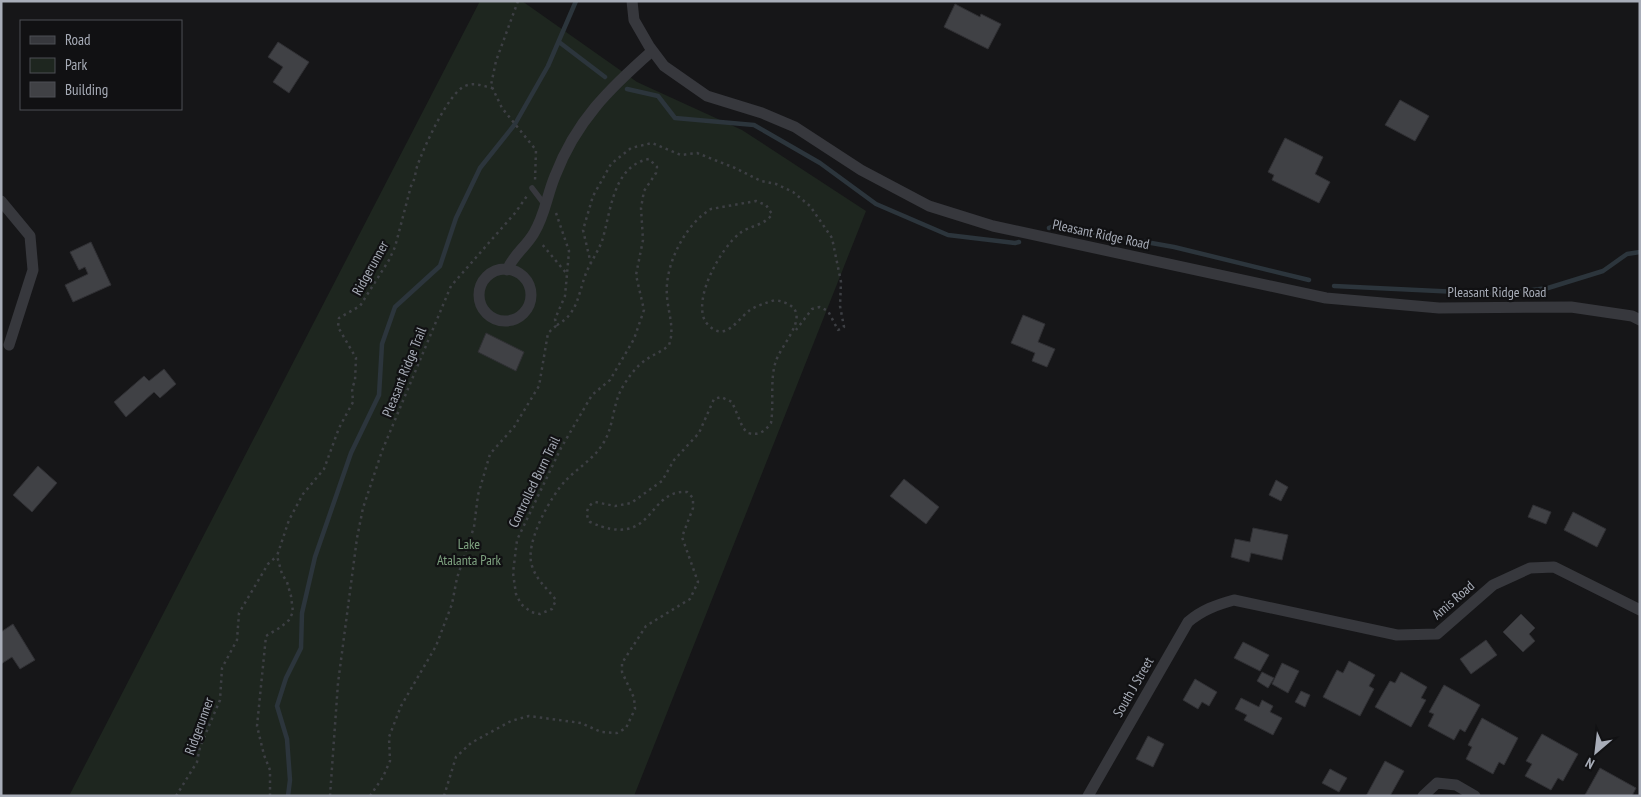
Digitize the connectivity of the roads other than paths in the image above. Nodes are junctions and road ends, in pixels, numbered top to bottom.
1 (632, 1) edge
2 (652, 51) junction
3 (532, 188) road end
4 (1, 201) edge
5 (547, 201) junction
6 (507, 270) junction
7 (1640, 320) edge
8 (9, 345) dead end
9 (1215, 606) joint
10 (1640, 610) edge
11 (1088, 796) edge
12 (1423, 796) edge
13 (1476, 796) edge

1 - 2 street, Pleasant Ridge Road
2 - 5 street
2 - 7 street, Pleasant Ridge Road
3 - 5 lane
4 - 8 street
5 - 6 street
6 - 6 street
9 - 10 street, Amis Road
9 - 11 street, South J Street
12 - 13 street

